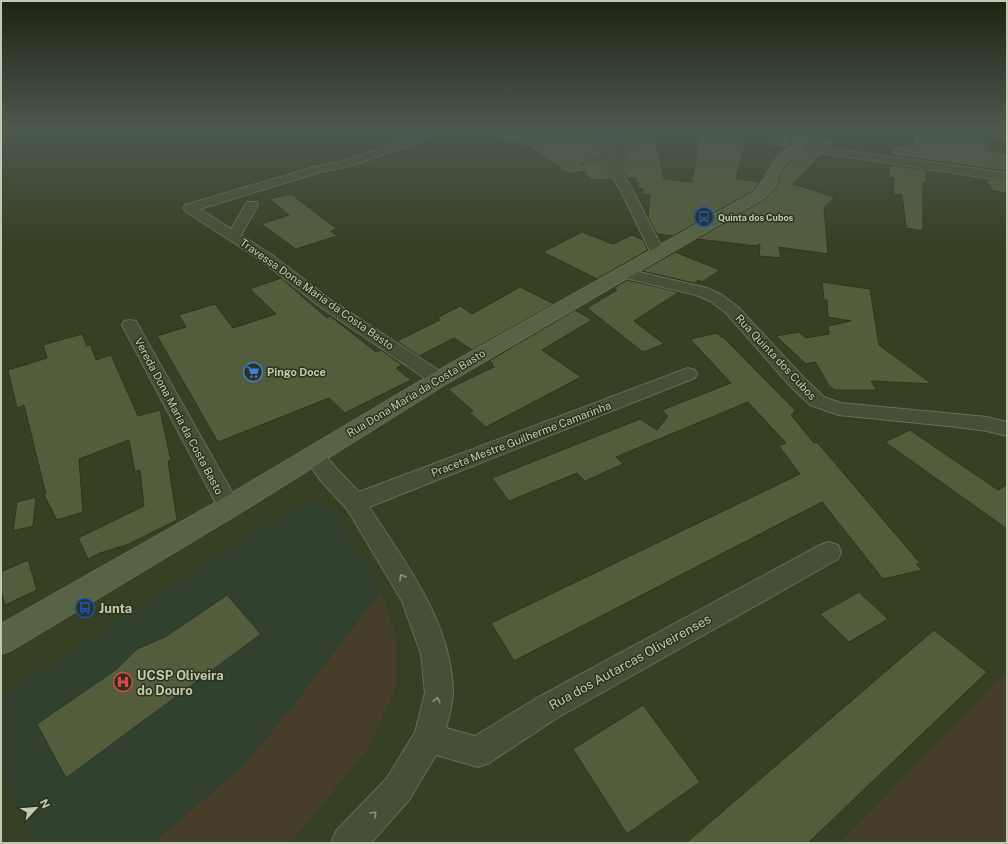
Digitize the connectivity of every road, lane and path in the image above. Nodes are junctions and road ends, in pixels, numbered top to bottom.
1 (333, 166) edge
2 (594, 166) edge
3 (615, 166) edge
4 (778, 166) edge
5 (934, 166) edge
6 (613, 169) junction
7 (1007, 177) edge
8 (252, 205) dead end
9 (234, 236) junction
10 (658, 254) junction
11 (622, 274) junction
12 (130, 325) dead end
13 (688, 374) dead end
14 (439, 379) junction
15 (1007, 429) edge
16 (314, 455) junction
17 (355, 503) junction
18 (229, 507) junction
19 (829, 552) dead end
20 (1, 640) edge
21 (429, 738) junction
22 (348, 843) edge

1 - 9 street, Travessa Dona Maria da Costa Basto
2 - 6 street
3 - 6 street
4 - 10 street, Rua Dona Maria da Costa Basto
5 - 7 street
6 - 10 street
8 - 9 street, Travessa Dona Maria da Costa Basto
9 - 14 street, Travessa Dona Maria da Costa Basto
10 - 11 street, Rua Dona Maria da Costa Basto
11 - 14 street, Rua Dona Maria da Costa Basto
11 - 15 street, Rua Quinta dos Cubos
12 - 18 street, Vereda Dona Maria da Costa Basto
13 - 17 street, Praceta Mestre Guilherme Camarinha
14 - 16 street, Rua Dona Maria da Costa Basto
16 - 17 street
16 - 18 street, Rua Dona Maria da Costa Basto
21 -> 17 street
18 - 20 street, Rua Dona Maria da Costa Basto
19 - 21 street, Rua dos Autarcas Oliveirenses
22 -> 21 street

